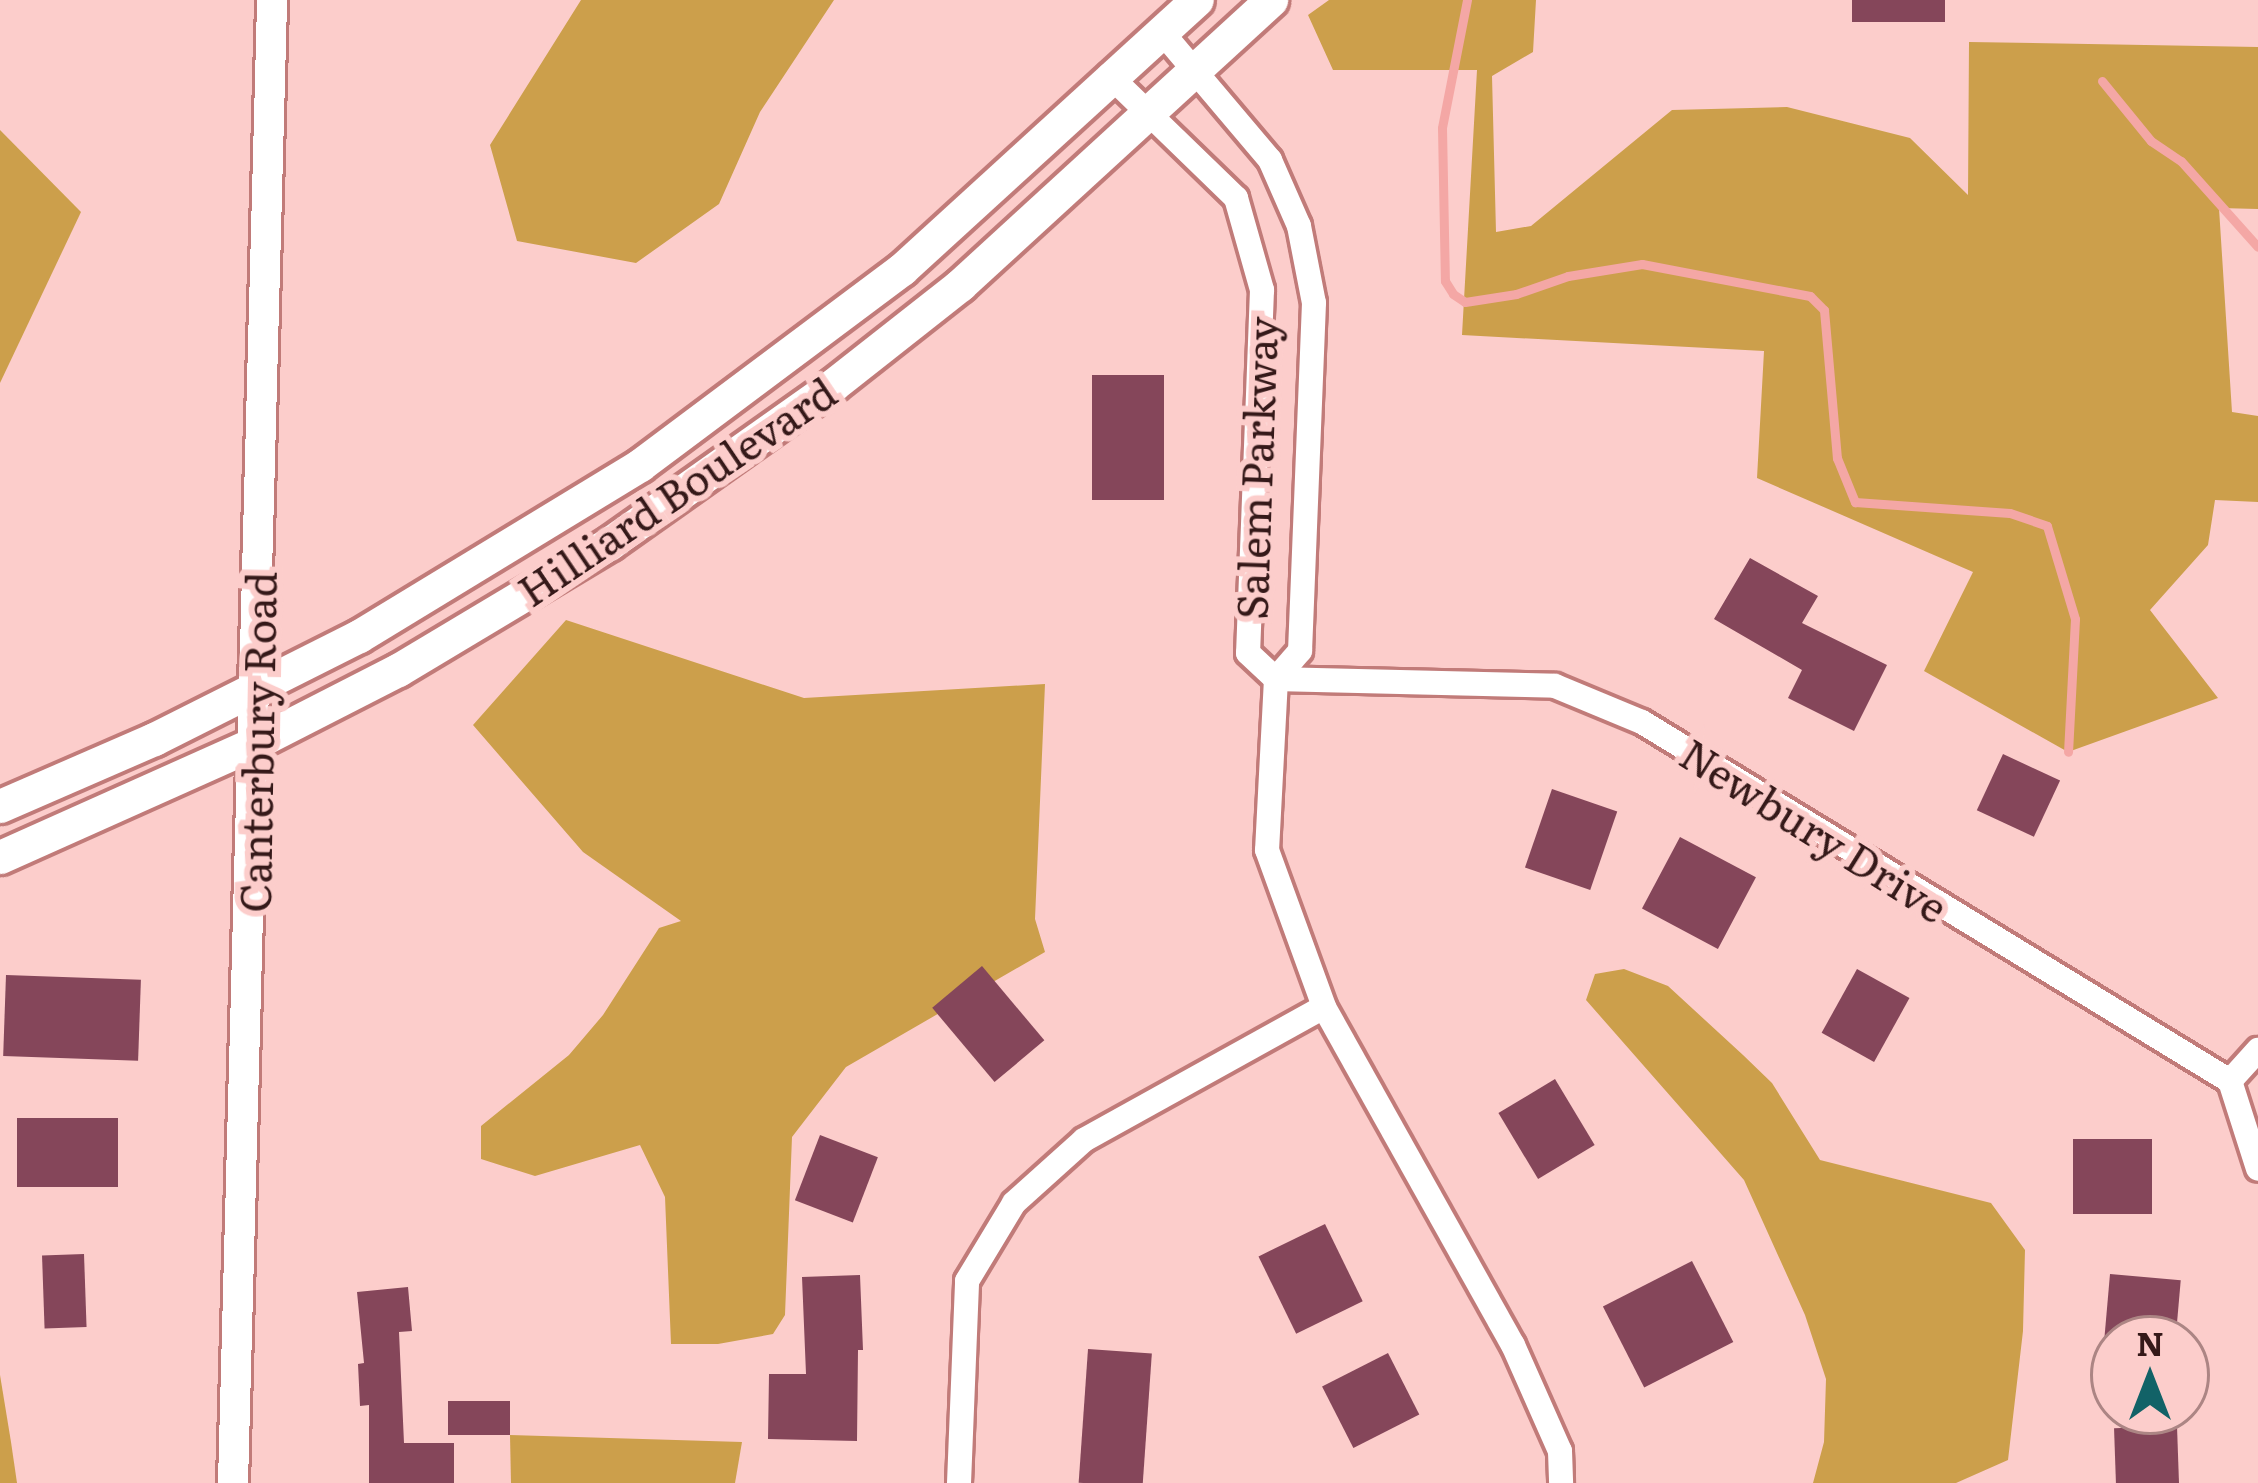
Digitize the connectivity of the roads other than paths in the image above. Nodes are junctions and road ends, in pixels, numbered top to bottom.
1 (272, 0) edge
2 (1197, 0) edge
3 (1270, 0) edge
4 (1160, 31) junction
5 (1196, 68) junction
6 (1109, 75) junction
7 (1145, 114) junction
8 (1276, 679) junction
9 (258, 686) junction
10 (257, 742) junction
11 (0, 806) edge
12 (0, 857) edge
13 (1324, 1007) junction
14 (2258, 1050) edge
15 (2230, 1081) junction
16 (2258, 1168) edge
17 (233, 1483) edge
18 (959, 1483) edge
19 (1561, 1483) edge

1 - 9 street, Canterbury Road
2 - 4 main road, Hilliard Boulevard
3 - 5 main road, Hilliard Boulevard
4 - 5 street
4 - 6 main road, Hilliard Boulevard
5 - 7 main road, Hilliard Boulevard
5 - 8 street
6 - 7 street, Salem Parkway
6 - 9 main road, Hilliard Boulevard
7 - 8 street, Salem Parkway
7 - 10 main road, Hilliard Boulevard
8 - 13 street, Salem Parkway
8 - 15 street, Newbury Drive
9 - 10 street, Canterbury Road
9 - 11 main road, Hilliard Boulevard
10 - 12 main road, Hilliard Boulevard
10 - 17 street, Canterbury Road
13 - 18 street
13 - 19 street, Salem Parkway
14 - 15 street
15 - 16 street

